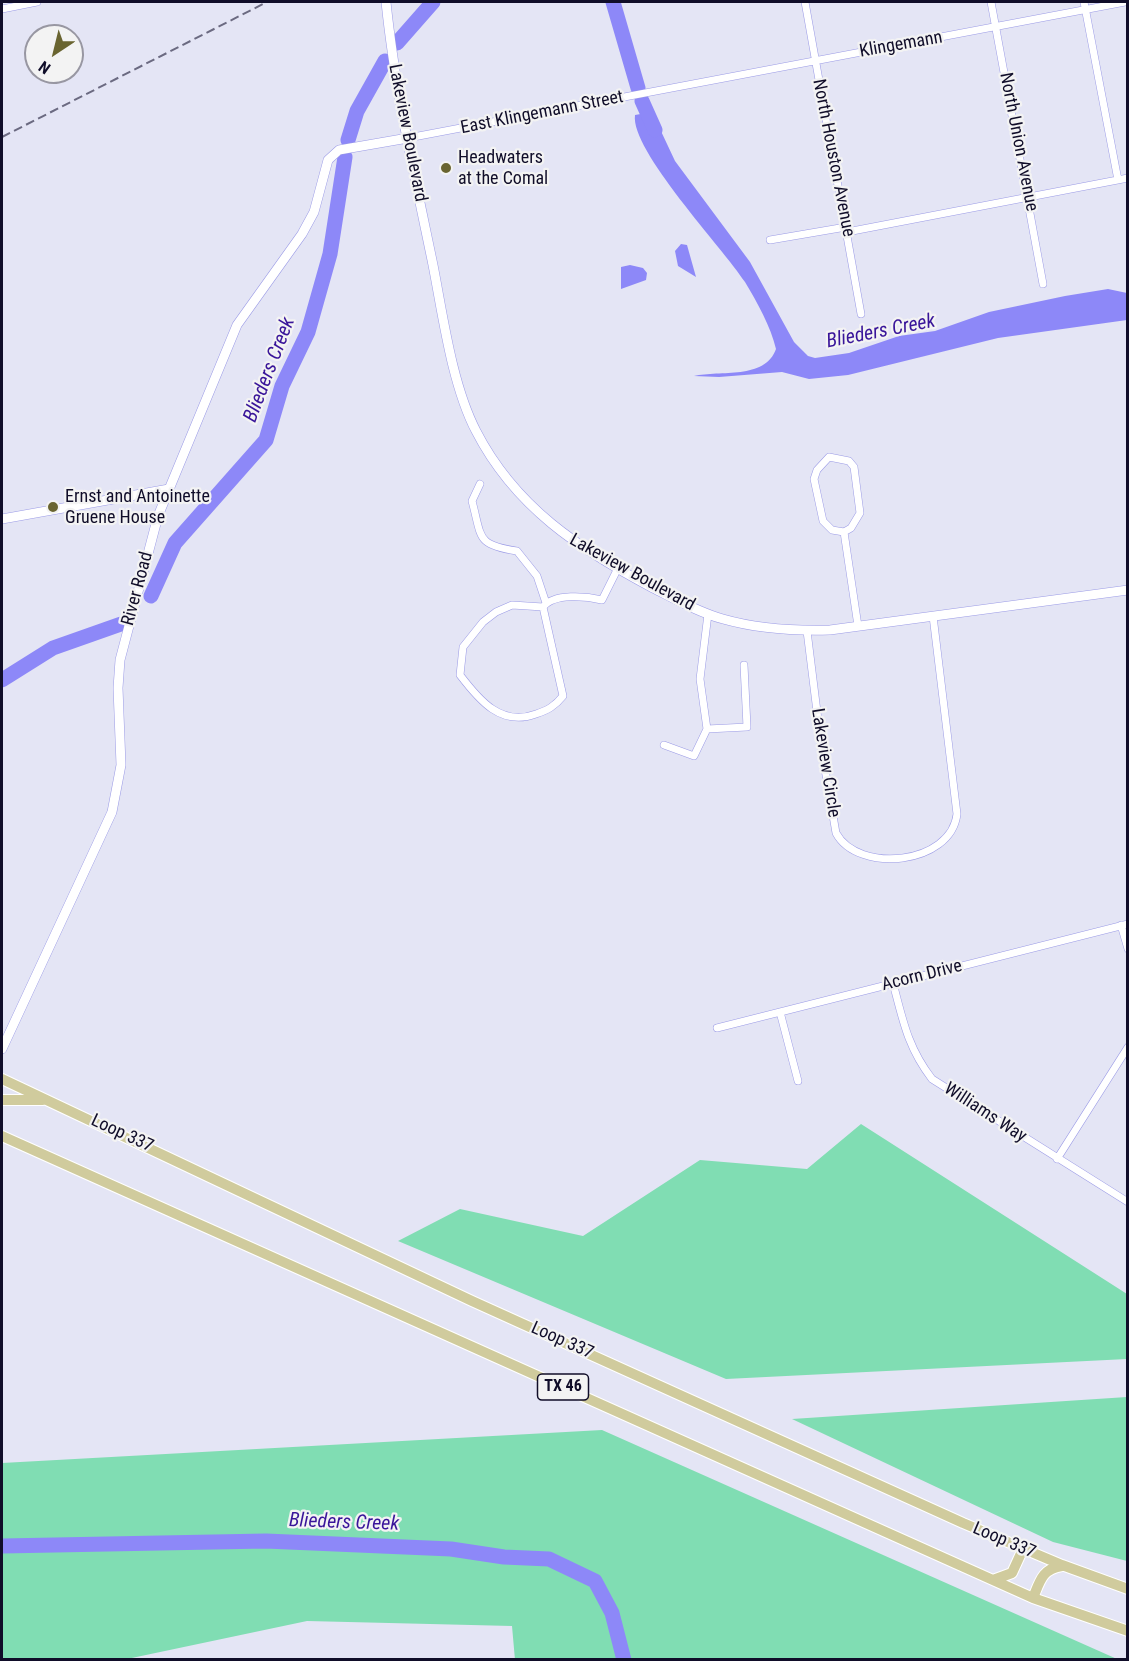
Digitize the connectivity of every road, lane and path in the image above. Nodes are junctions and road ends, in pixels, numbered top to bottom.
1 (37, 2) edge
2 (386, 2) edge
3 (805, 2) edge
4 (991, 2) edge
5 (1125, 2) edge
6 (1085, 5) edge
7 (2, 9) edge
8 (996, 28) junction
9 (814, 61) junction
10 (676, 87) joint
11 (408, 138) junction
12 (1128, 178) edge
13 (1118, 180) junction
14 (1029, 197) junction
15 (847, 230) junction
16 (770, 240) dead end
17 (1043, 284) dead end
18 (861, 314) dead end
19 (480, 484) dead end
20 (169, 489) junction
21 (2, 519) edge
22 (844, 532) junction
23 (618, 568) junction
24 (1128, 590) edge
25 (545, 605) junction
26 (708, 614) junction
27 (933, 616) junction
28 (858, 626) junction
29 (807, 631) junction
30 (744, 665) dead end
31 (707, 729) junction
32 (664, 745) dead end
33 (1124, 925) edge
34 (1128, 949) edge
35 (893, 983) junction
36 (780, 1012) junction
37 (717, 1028) dead end
38 (1128, 1047) edge
39 (2, 1049) edge
40 (2, 1079) edge
41 (798, 1081) dead end
42 (2, 1100) edge
43 (49, 1100) junction
44 (2, 1130) edge
45 (2, 1136) edge
46 (16, 1142) junction
47 (1057, 1159) junction
48 (1128, 1202) edge
49 (1023, 1549) junction
50 (1062, 1566) junction
51 (993, 1580) junction
52 (1128, 1589) edge
53 (1033, 1598) junction
54 (1128, 1631) edge

1 - 7 street
2 - 11 street, Lakeview Boulevard
3 - 9 street, North Houston Avenue
4 - 8 street, North Union Avenue
5 - 6 street, Klingemann
6 - 8 street, Klingemann
6 - 13 street
8 - 9 street, Klingemann
8 - 14 street, North Union Avenue
9 - 10 street, Klingemann
9 - 15 street, North Houston Avenue
10 - 11 street, East Klingemann Street
11 - 20 street, River Road
11 - 23 street, Lakeview Boulevard
12 - 13 street
13 - 14 street
14 - 15 street
14 - 17 street, North Union Avenue
15 - 16 street
15 - 18 street, North Houston Avenue
19 - 25 street
20 - 21 street
20 - 39 street, River Road
22 - 22 street
22 - 28 street
23 - 25 street
23 - 26 street, Lakeview Boulevard
24 - 27 street, Lakeview Boulevard
25 - 25 street
26 - 29 street, Lakeview Boulevard
26 - 31 street
27 - 28 street, Lakeview Boulevard
27 - 29 street, Lakeview Circle
28 - 29 street, Lakeview Boulevard
30 - 31 street
31 - 32 street
33 - 34 street
33 - 35 street, Acorn Drive
35 - 36 street, Acorn Drive
35 - 47 street, Williams Way
36 - 37 street, Acorn Drive
36 - 41 street
38 - 47 street
40 - 43 main road, Loop 337 / TX 46
42 - 43 main road
43 - 49 main road, Loop 337 / TX 46
44 - 46 main road
45 - 46 main road, TX 46
46 - 51 main road, TX 46
47 - 48 street, Williams Way
49 - 50 main road, Loop 337 / TX 46
49 - 51 main road
50 - 52 main road, Loop 337 / TX 46
50 - 53 main road
51 - 53 main road, TX 46
53 - 54 main road, TX 46

